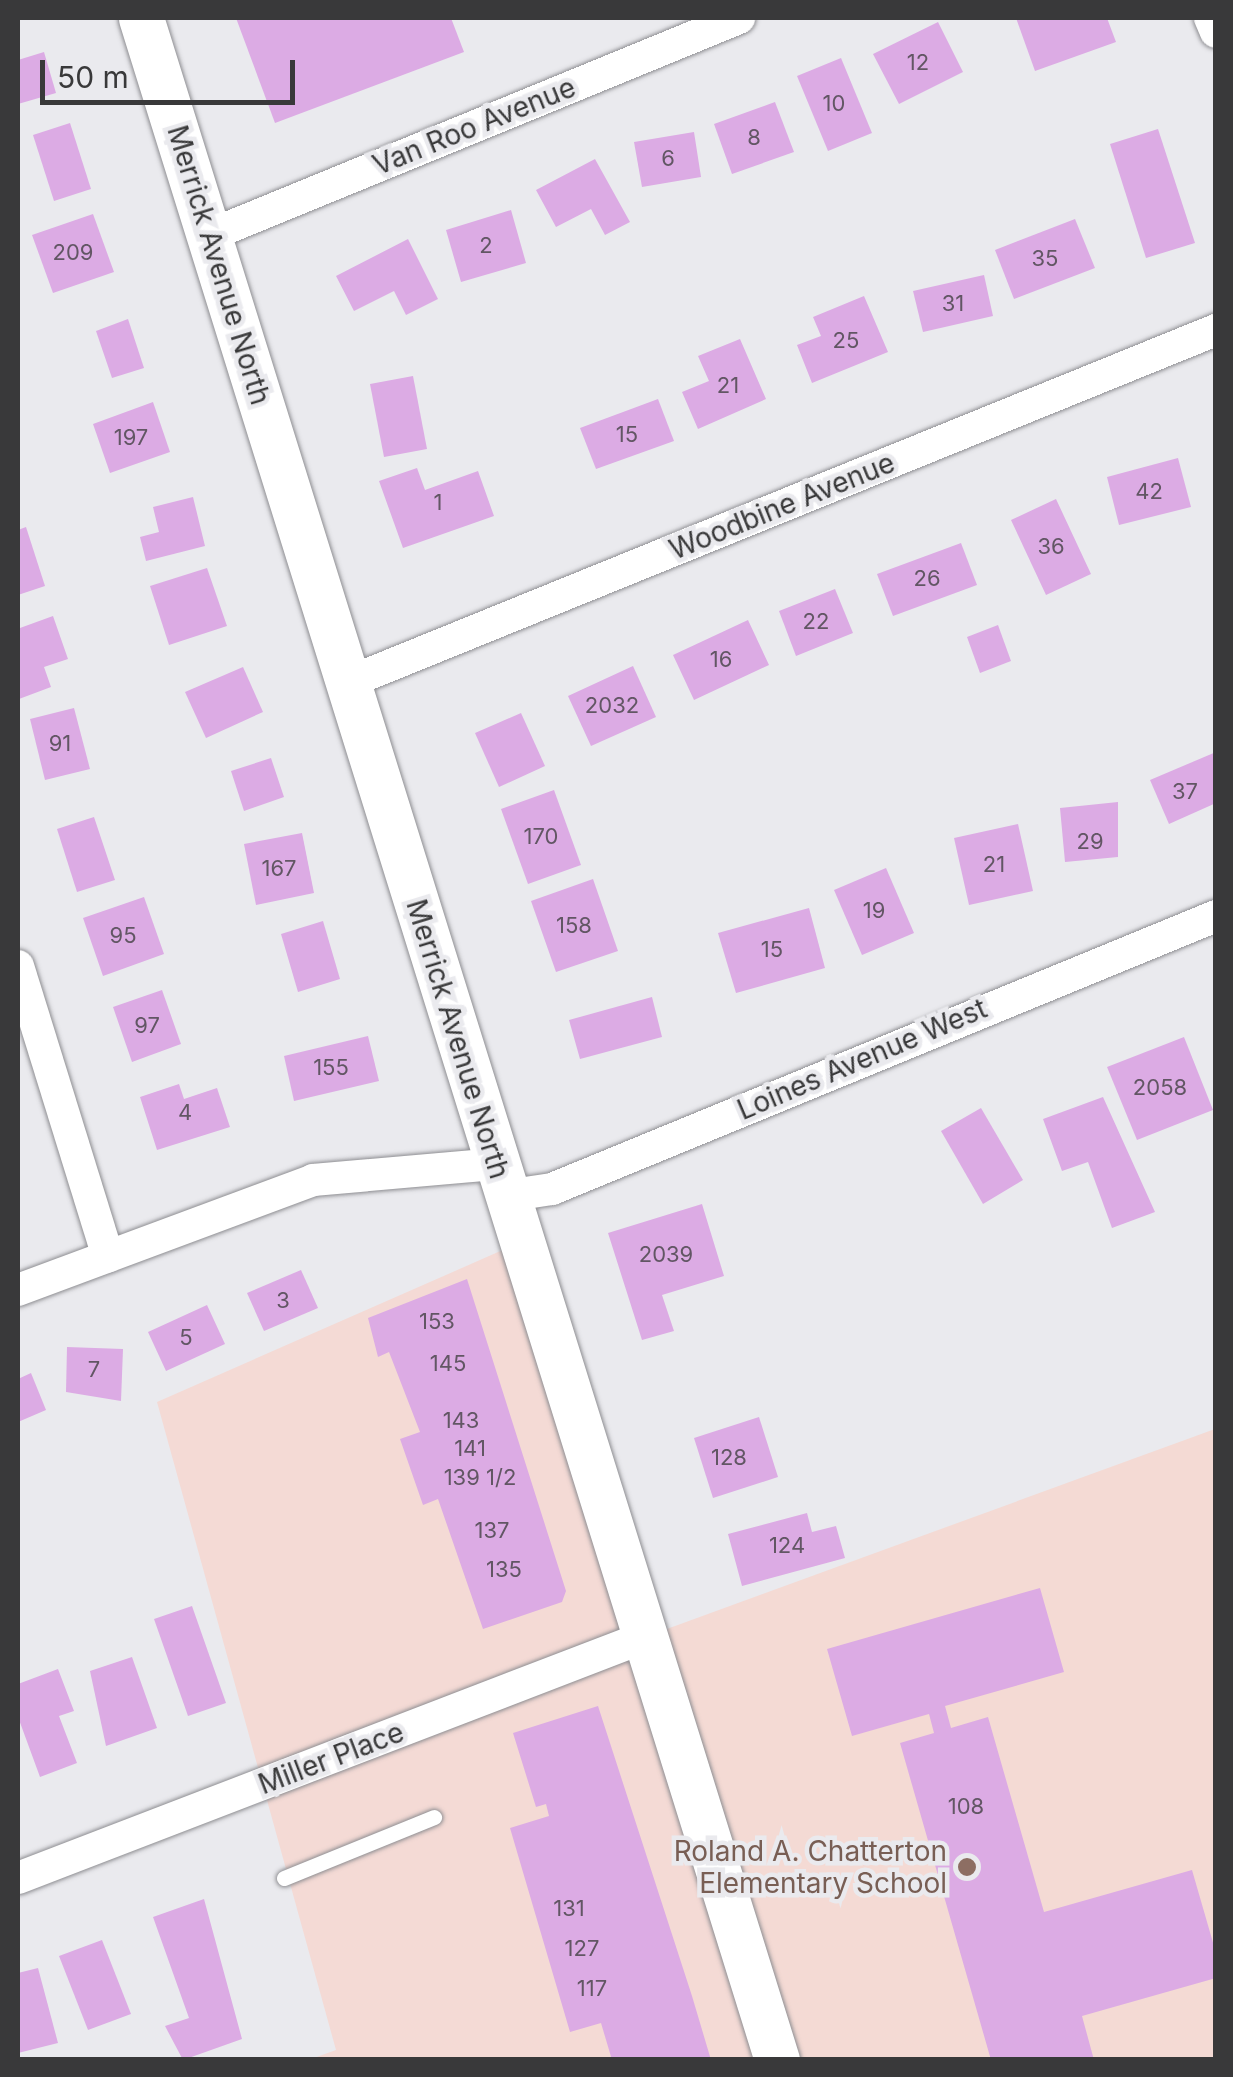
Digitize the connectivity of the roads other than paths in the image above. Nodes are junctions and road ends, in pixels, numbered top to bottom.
1 (141, 18) edge
2 (739, 18) edge
3 (1210, 18) edge
4 (1216, 32) edge
5 (210, 235) junction
6 (1216, 330) edge
7 (348, 682) junction
8 (1216, 916) edge
9 (18, 966) edge
10 (502, 1180) junction
11 (108, 1256) junction
12 (18, 1290) edge
13 (645, 1638) junction
14 (434, 1818) dead end
15 (18, 1878) edge
16 (284, 1878) dead end
17 (776, 2060) edge

1 - 5 main road, Merrick Avenue North
2 - 5 street, Van Roo Avenue
3 - 4 street
5 - 7 main road, Merrick Avenue North
6 - 7 street, Woodbine Avenue
7 - 10 main road, Merrick Avenue North
8 - 10 street, Loines Avenue West
9 - 11 street
10 - 11 street, Loines Avenue West
10 - 13 main road, Merrick Avenue North
11 - 12 street, Loines Avenue West
13 - 15 street, Miller Place
13 - 17 main road, Merrick Avenue North
14 - 16 lane

